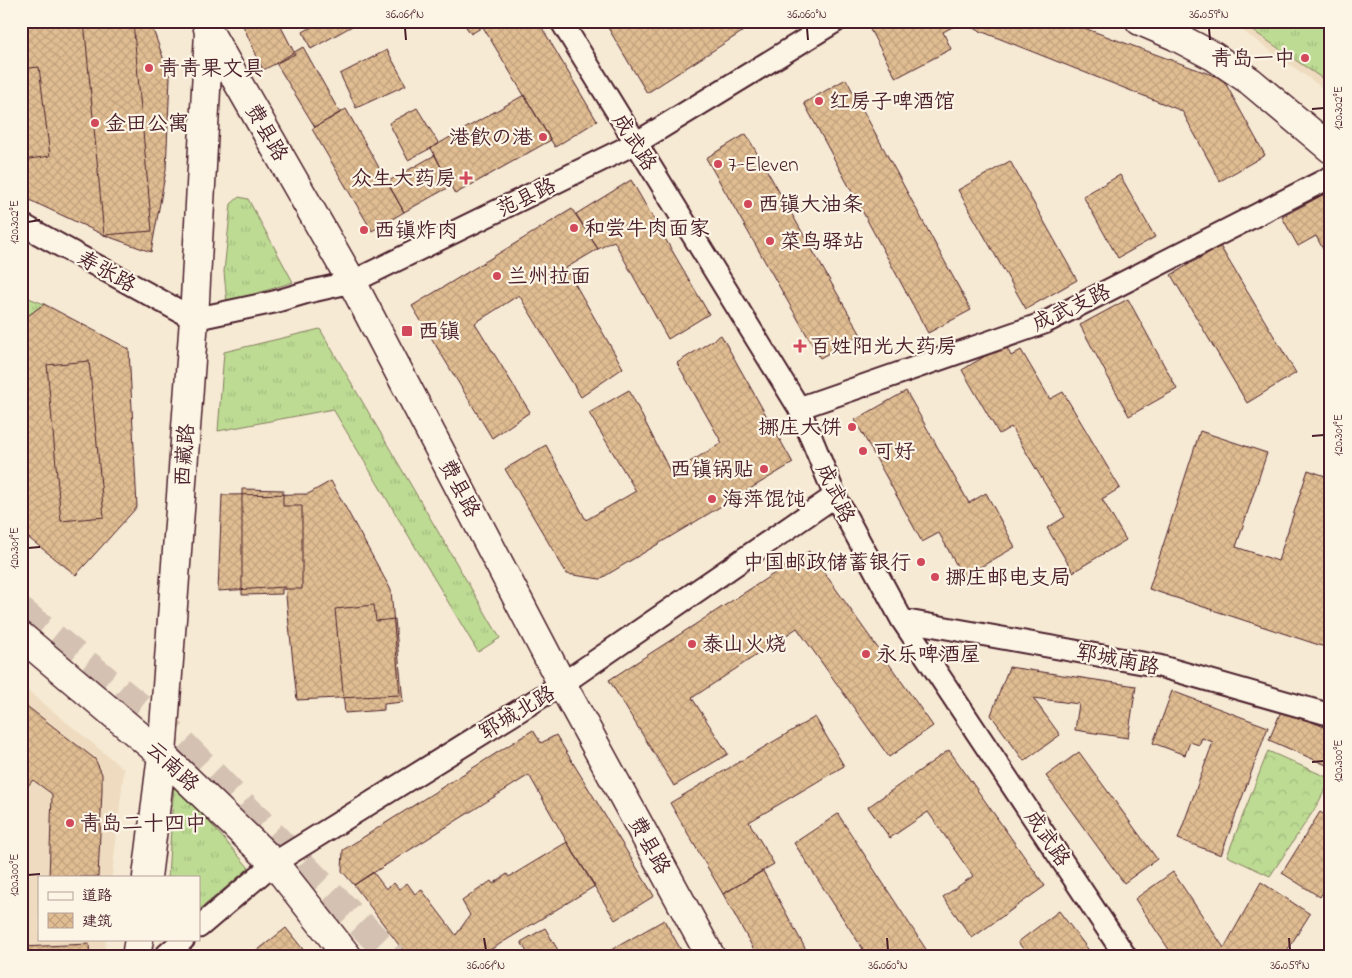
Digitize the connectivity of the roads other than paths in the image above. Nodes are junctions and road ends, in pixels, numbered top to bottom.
1 (561, 21) edge
2 (836, 21) edge
3 (1140, 21) edge
4 (208, 27) edge
5 (636, 144) junction
6 (1331, 149) edge
7 (1331, 177) edge
8 (21, 224) edge
9 (352, 282) junction
10 (194, 319) junction
11 (798, 408) junction
12 (835, 496) junction
13 (902, 620) junction
14 (21, 636) edge
15 (562, 684) junction
16 (1331, 715) edge
17 (162, 755) junction
18 (274, 863) junction
19 (147, 876) edge
20 (200, 926) edge
21 (138, 940) edge
22 (183, 940) edge
23 (136, 957) edge
24 (164, 957) edge
25 (348, 957) edge
26 (711, 957) edge
27 (1126, 957) edge

1 - 5 street, 成武路
2 - 5 street, 范县路
3 - 6 street
4 - 9 street, 费县路
4 - 10 street, 西藏路
5 - 9 street, 范县路
5 - 11 street, 成武路
7 - 11 street, 成武支路
8 - 10 street, 寿张路
9 - 10 street, 范县路
9 - 15 street, 费县路
10 - 17 street, 西藏路
11 - 12 street, 成武路
12 - 13 street, 成武路
12 - 15 street, 郓城北路
13 - 16 street, 郓城南路
13 - 27 street, 成武路
14 - 17 street, 云南路
15 - 18 street, 郓城北路
15 - 26 street, 费县路
17 - 18 street, 云南路
17 - 19 street, 西藏路
18 - 20 street, 郓城北路
18 - 25 street, 云南路
21 - 23 street
22 - 24 street

